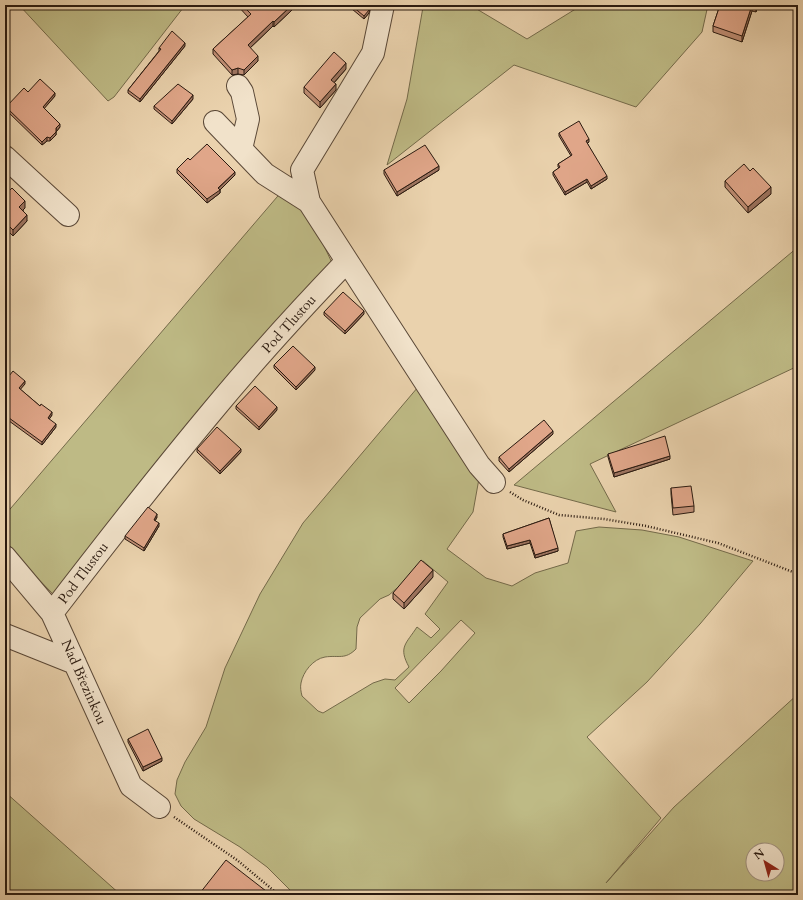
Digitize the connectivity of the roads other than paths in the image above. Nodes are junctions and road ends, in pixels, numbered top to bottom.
1 (383, 5) edge
2 (238, 86) dead end
3 (215, 122) dead end
4 (241, 149) junction
5 (5, 157) edge
6 (309, 202) junction
7 (68, 215) dead end
8 (347, 261) junction
9 (494, 482) road end
10 (5, 557) edge
11 (52, 613) junction
12 (5, 635) edge
13 (75, 663) junction
14 (159, 807) road end

1 - 6 street
2 - 4 street
3 - 4 street
4 - 6 street
5 - 7 street
6 - 8 street
8 - 9 street
8 - 11 street, Pod Tlustou
10 - 11 street, Nad Březinkou
11 - 13 street, Nad Březinkou
12 - 13 street
13 - 14 street, Nad Březinkou

